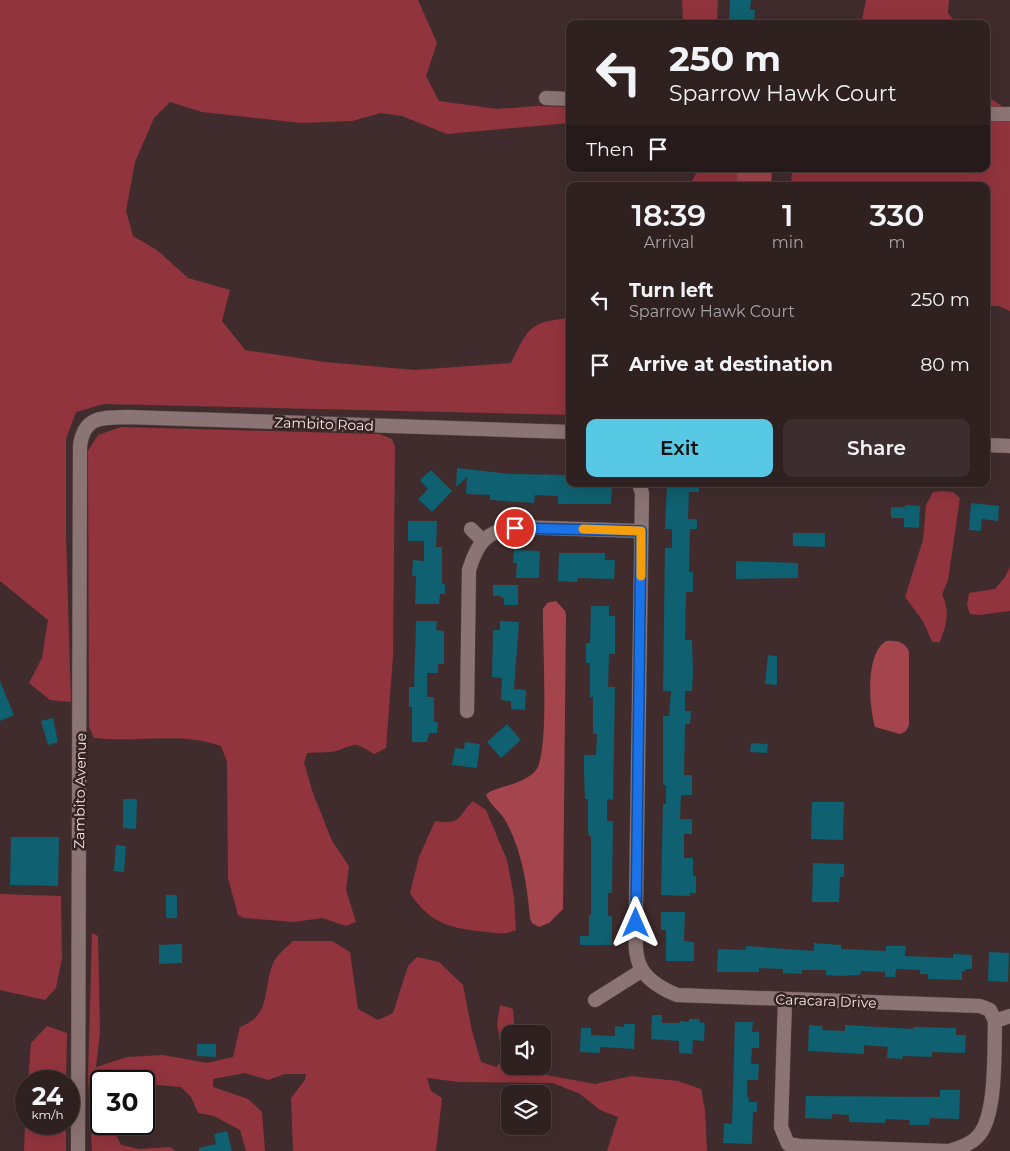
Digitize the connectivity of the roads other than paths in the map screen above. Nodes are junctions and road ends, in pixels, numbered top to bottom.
1 (546, 98) dead end
2 (566, 99) edge
3 (990, 114) edge
4 (1010, 114) edge
5 (84, 430) joint
6 (566, 432) edge
7 (990, 445) edge
8 (1010, 446) edge
9 (642, 487) edge
10 (471, 529) dead end
11 (641, 531) junction
12 (483, 541) junction
13 (467, 711) dead end
14 (641, 972) junction
15 (595, 1000) dead end
16 (785, 1000) junction
17 (1010, 1016) edge
18 (995, 1021) junction
19 (787, 1147) edge
20 (78, 1151) edge
21 (948, 1151) edge

1 - 2 street
3 - 4 street
5 - 6 street, Zambito Road
5 - 20 street, Zambito Avenue
7 - 8 street
9 - 11 street
10 - 12 street
11 - 12 street
11 - 14 street
12 - 13 street
14 - 15 street
14 - 16 street, Caracara Drive
16 - 18 street, Caracara Drive
16 - 19 street
17 - 18 street
18 - 21 street
19 - 21 street

